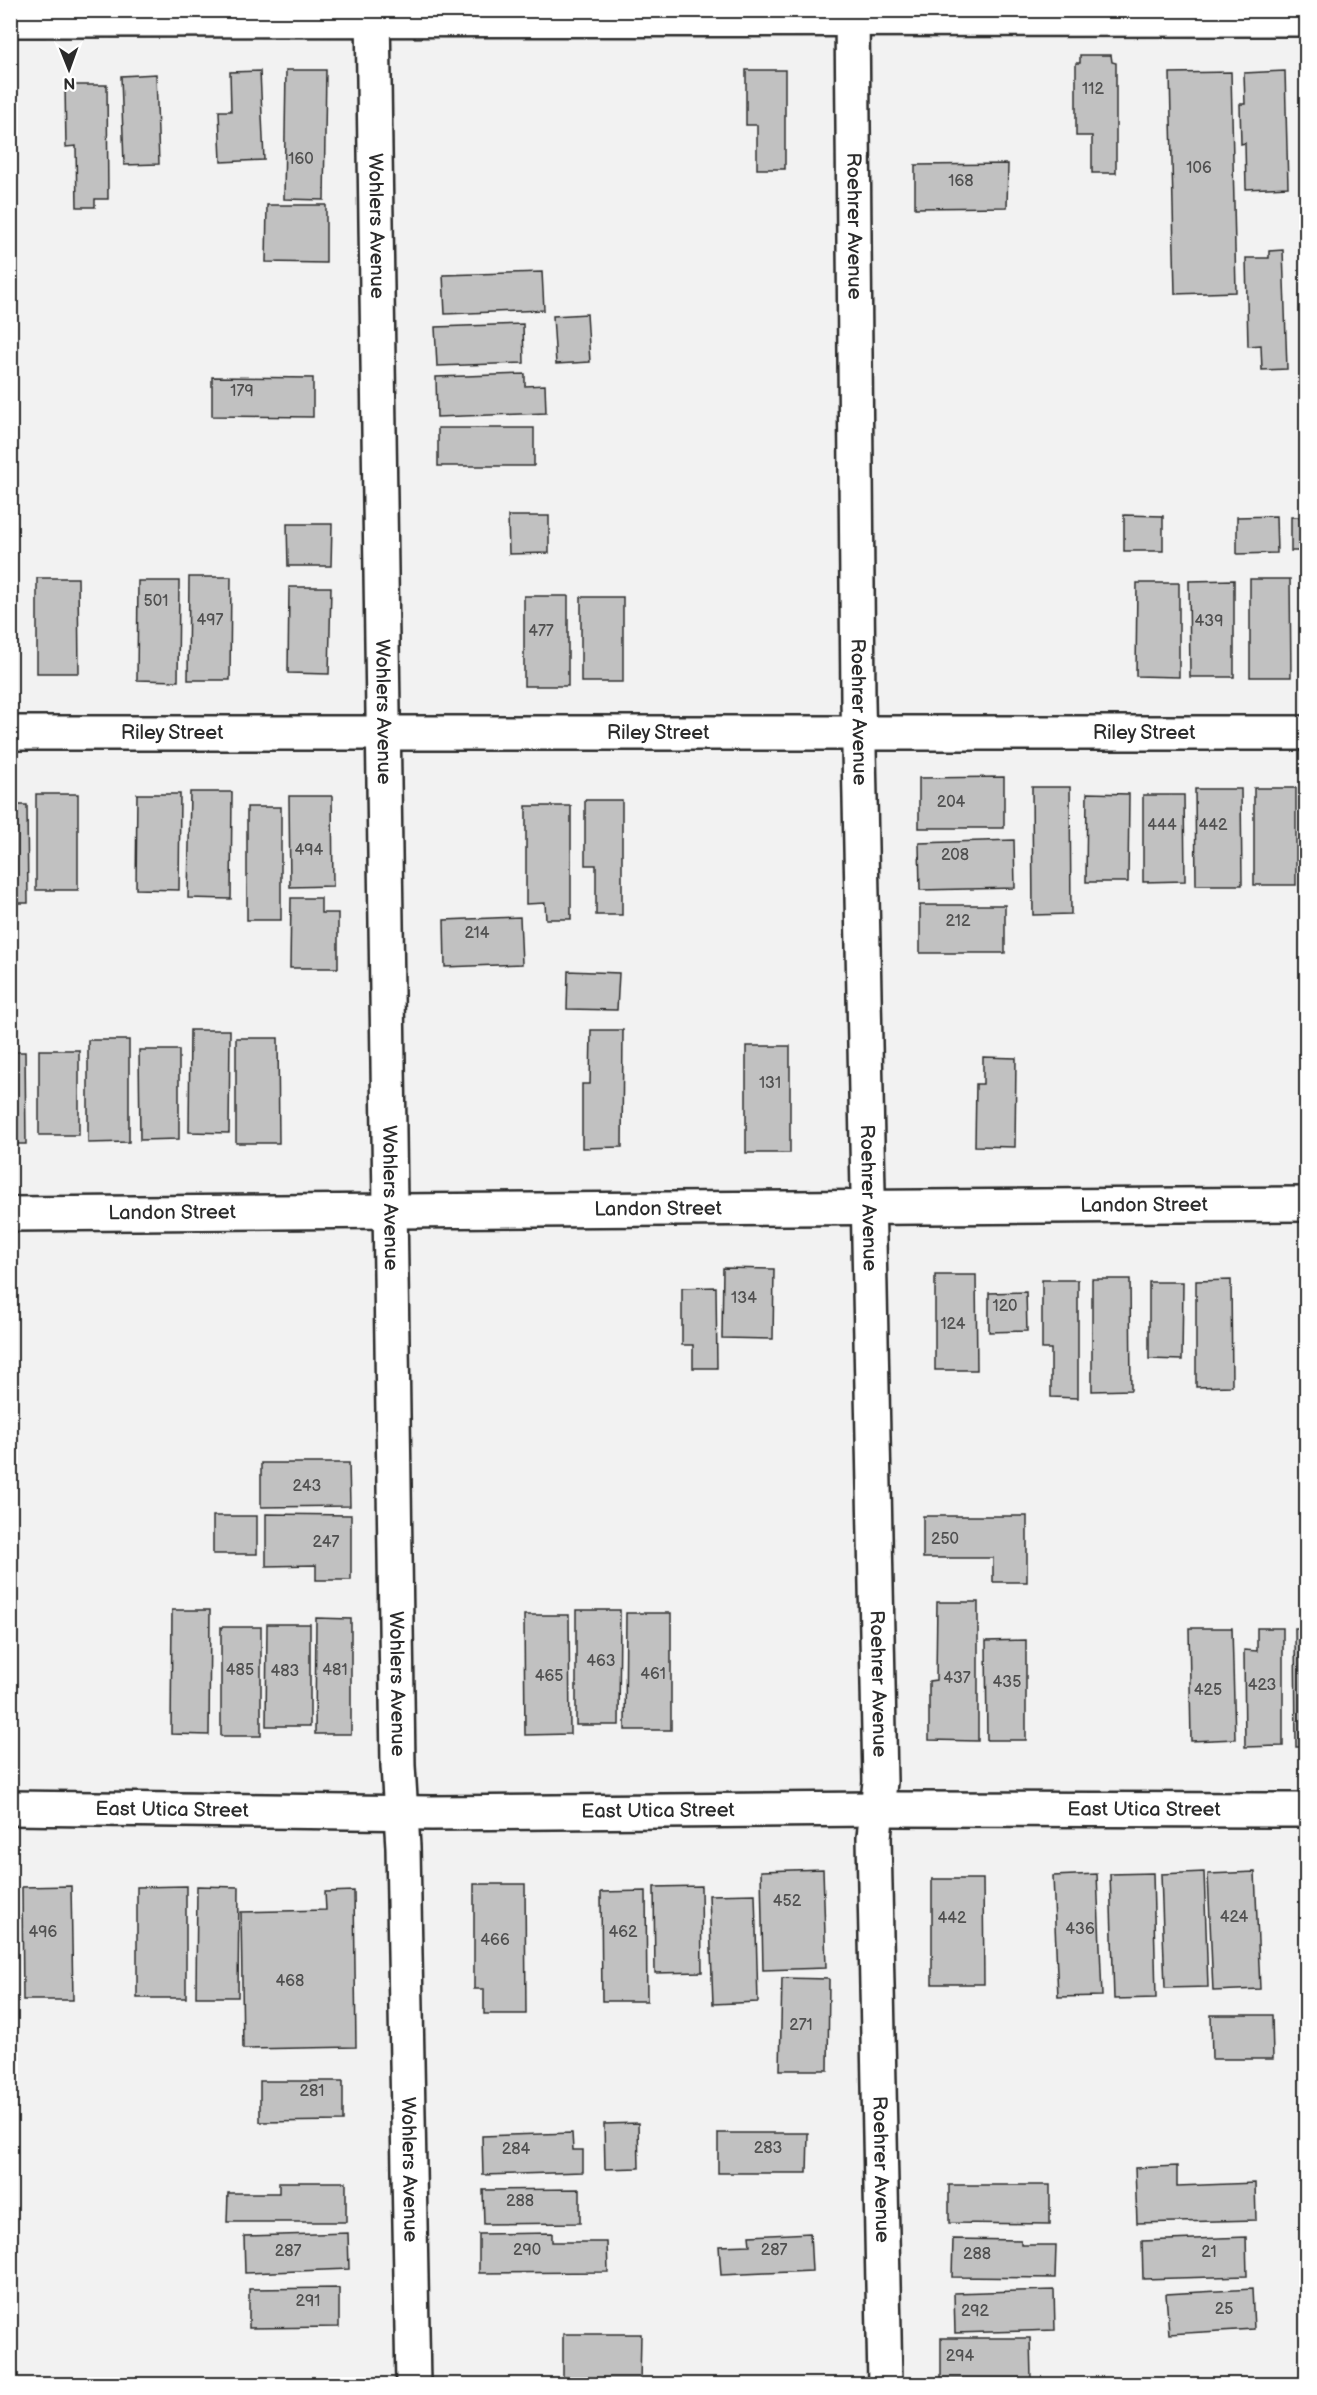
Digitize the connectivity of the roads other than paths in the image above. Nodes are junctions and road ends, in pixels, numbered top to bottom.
1 (373, 14) edge
2 (852, 16) edge
3 (1306, 19) edge
4 (10, 20) edge
5 (10, 733) edge
6 (382, 733) junction
7 (858, 733) junction
8 (1306, 733) edge
9 (1306, 1203) edge
10 (868, 1205) junction
11 (389, 1211) junction
12 (10, 1214) edge
13 (10, 1808) edge
14 (878, 1809) junction
15 (1306, 1810) edge
16 (400, 1813) junction
17 (413, 2385) edge
18 (885, 2385) edge

1 - 2 street
1 - 4 street
1 - 6 street, Wohlers Avenue
2 - 3 street
2 - 7 street, Roehrer Avenue
5 - 6 street, Riley Street
6 - 7 street, Riley Street
6 - 11 street, Wohlers Avenue
7 - 8 street, Riley Street
7 - 10 street, Roehrer Avenue
9 - 10 street, Landon Street
10 - 11 street, Landon Street
10 - 14 street, Roehrer Avenue
11 - 12 street, Landon Street
11 - 16 street, Wohlers Avenue
13 - 16 street, East Utica Street
14 - 15 street, East Utica Street
14 - 16 street, East Utica Street
14 - 18 street, Roehrer Avenue
16 - 17 street, Wohlers Avenue

